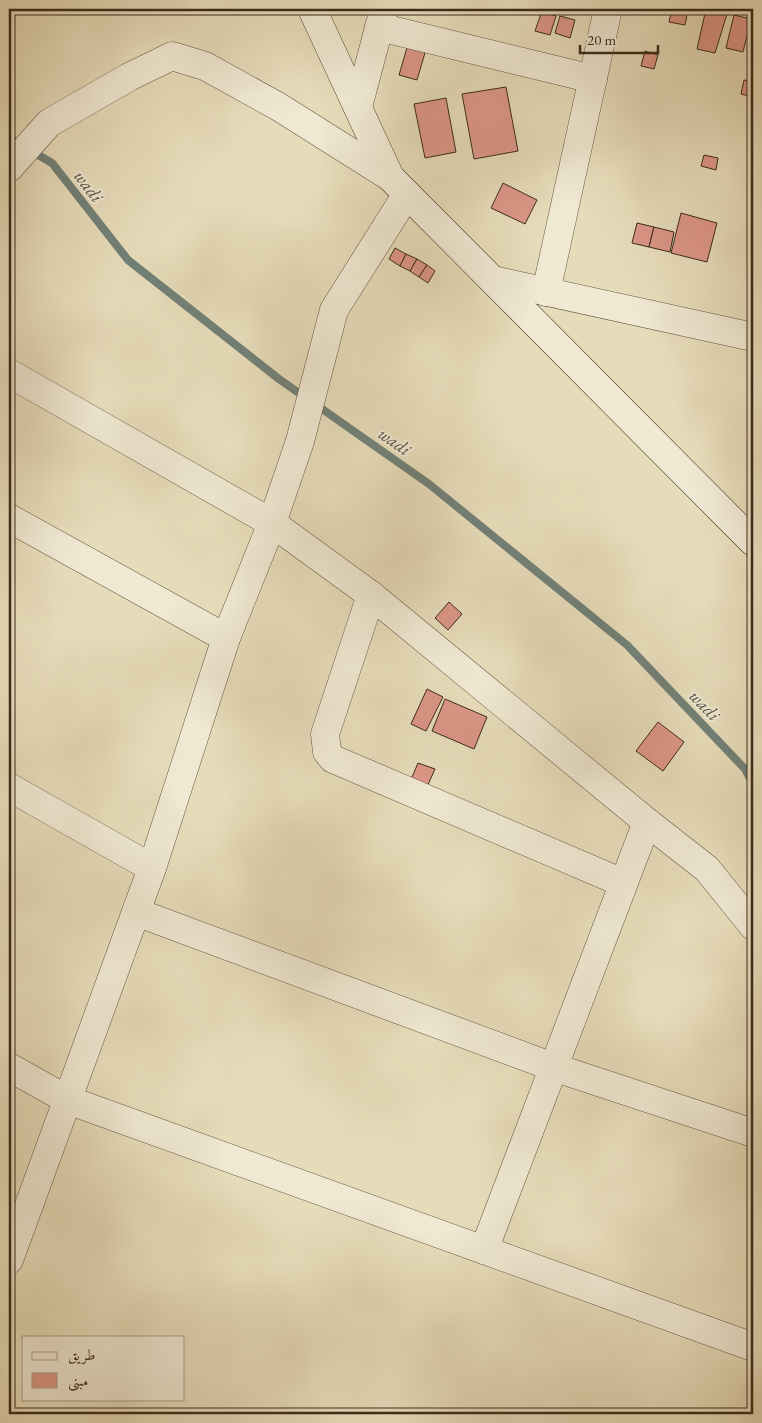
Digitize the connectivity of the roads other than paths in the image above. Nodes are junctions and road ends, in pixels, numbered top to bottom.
1 (312, 9) edge
2 (608, 9) edge
3 (382, 18) edge
4 (593, 79) junction
5 (358, 107) junction
6 (9, 168) edge
7 (399, 186) junction
8 (493, 280) junction
9 (546, 292) junction
10 (753, 337) edge
11 (9, 373) edge
12 (9, 518) edge
13 (272, 523) junction
14 (753, 542) edge
15 (371, 595) junction
16 (226, 638) junction
17 (9, 786) edge
18 (647, 822) junction
19 (152, 868) junction
20 (624, 883) junction
21 (136, 912) junction
22 (753, 926) edge
23 (9, 1067) edge
24 (553, 1067) junction
25 (68, 1100) junction
26 (753, 1133) edge
27 (484, 1250) junction
28 (9, 1260) edge
29 (753, 1347) edge

1 - 5 street
2 - 4 street
3 - 4 street
3 - 5 street
4 - 9 street
5 - 7 street
6 - 7 street
7 - 8 street
7 - 13 street
8 - 9 street
8 - 14 street
9 - 10 street
11 - 13 street
12 - 16 street
13 - 15 street
13 - 16 street
15 - 18 street
15 - 20 street
16 - 19 street
17 - 19 street
18 - 20 street
18 - 22 street
19 - 21 street
20 - 24 street
21 - 24 street
21 - 25 street
23 - 25 street
24 - 26 street
24 - 27 street
25 - 27 street
25 - 28 street
27 - 29 street

